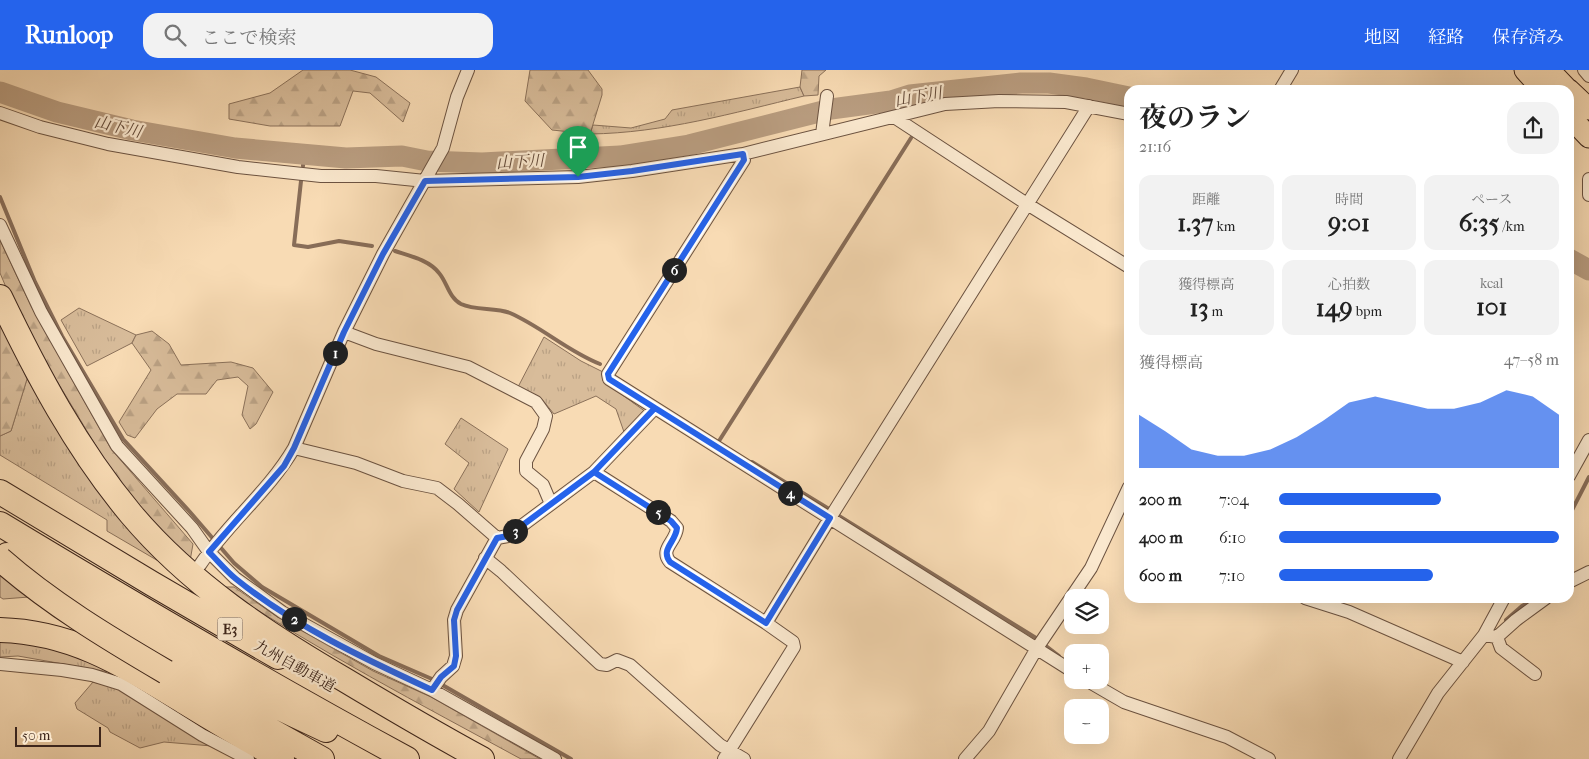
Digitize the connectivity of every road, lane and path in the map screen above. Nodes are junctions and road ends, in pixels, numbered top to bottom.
1 (468, 70) edge
2 (1292, 70) edge
3 (1526, 70) edge
4 (1584, 70) edge
5 (1589, 76) edge
6 (1559, 82) edge
7 (1283, 85) edge
8 (1574, 96) edge
9 (827, 98) dead end
10 (1089, 106) junction
11 (1589, 109) edge
12 (0, 113) edge
13 (1124, 113) edge
14 (894, 117) junction
15 (1574, 121) edge
16 (823, 133) junction
17 (1589, 137) edge
18 (743, 154) junction
19 (428, 176) junction
20 (1589, 179) edge
21 (1589, 195) edge
22 (1027, 204) junction
23 (0, 224) edge
24 (1124, 264) edge
25 (0, 297) edge
26 (344, 332) junction
27 (655, 408) junction
28 (1589, 440) edge
29 (294, 448) junction
30 (1574, 467) edge
31 (594, 472) junction
32 (0, 480) edge
33 (0, 492) edge
34 (1124, 498) edge
35 (551, 504) junction
36 (830, 518) junction
37 (0, 524) edge
38 (497, 538) junction
39 (215, 545) junction
40 (0, 550) edge
41 (485, 558) junction
42 (0, 559) edge
43 (200, 565) dead end
44 (1589, 572) edge
45 (1574, 580) edge
46 (151, 583) junction
47 (1321, 603) edge
48 (1501, 603) edge
49 (1539, 603) edge
50 (766, 623) junction
51 (0, 630) edge
52 (1484, 635) junction
53 (1497, 638) junction
54 (1037, 648) junction
55 (1463, 662) junction
56 (0, 664) edge
57 (1064, 666) edge
58 (1534, 674) dead end
59 (1102, 689) edge
60 (432, 690) junction
61 (726, 754) edge
62 (248, 759) edge
63 (282, 759) edge
64 (322, 759) edge
65 (389, 759) edge
66 (408, 759) edge
67 (464, 759) edge
68 (482, 759) edge
69 (555, 759) edge
70 (744, 759) edge
71 (965, 759) edge
72 (1269, 759) edge
73 (1399, 759) edge

1 - 19 street
2 - 7 street
3 - 6 highway
4 - 5 street
8 - 11 highway
9 - 16 street
10 - 13 street
10 - 14 street
10 - 22 street
12 - 19 street
14 - 16 street
14 - 22 street
15 - 17 highway
16 - 18 street
18 - 19 street
18 - 27 street
19 - 26 street
20 - 21 street
22 - 24 street
22 - 36 street
23 - 39 street
25 - 68 highway
26 - 29 street
26 - 35 street
27 - 31 street
27 - 36 street
28 - 30 street
29 - 38 street
29 - 39 street
31 - 35 street
31 - 50 street
32 - 46 highway
33 - 46 highway, 九州自動車道 / E3
34 - 54 street
35 - 38 street
36 - 50 street
36 - 54 street
37 - 66 highway, 九州自動車道 / E3
38 - 41 street
39 - 43 street
39 - 60 street
40 - 65 highway
41 - 60 street
41 - 61 street
42 - 64 highway, bridge
44 - 45 street
46 - 67 highway, 九州自動車道 / E3
47 - 55 street
48 - 52 street
49 - 53 street
50 - 61 street
51 - 63 highway
52 - 53 street
52 - 55 street
53 - 58 street
54 - 57 street
54 - 71 street
55 - 73 street
56 - 62 street
59 - 72 street
60 - 69 street
61 - 70 street

